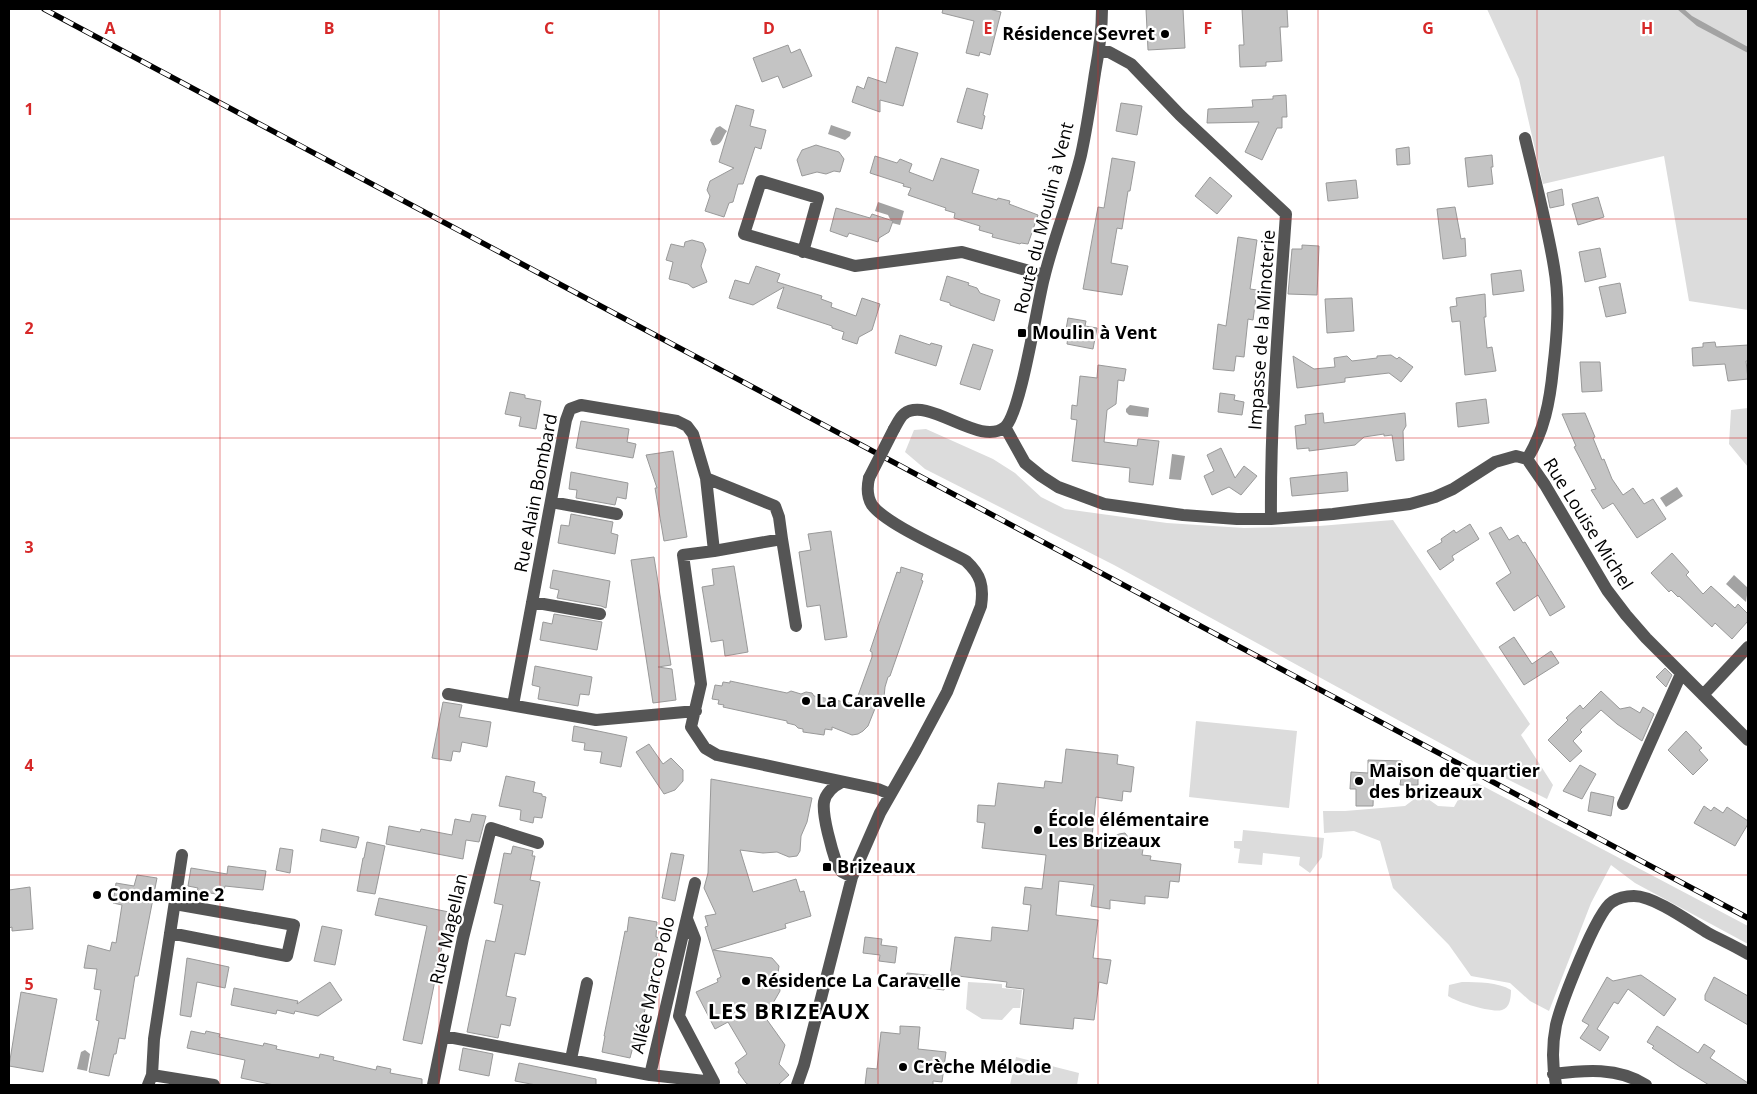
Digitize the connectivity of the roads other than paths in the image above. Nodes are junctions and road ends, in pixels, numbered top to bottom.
1 (1102, 9) edge
2 (1099, 51) junction
3 (1525, 138) dead end
4 (803, 252) junction
5 (1044, 275) junction
6 (1005, 427) junction
7 (1527, 459) junction
8 (706, 478) junction
9 (551, 502) junction
10 (617, 514) dead end
11 (1271, 519) junction
12 (782, 539) junction
13 (714, 551) junction
14 (532, 602) junction
15 (600, 614) dead end
16 (796, 626) dead end
17 (1748, 647) edge
18 (1681, 674) junction
19 (448, 694) dead end
20 (1702, 695) junction
21 (513, 705) junction
22 (696, 710) junction
23 (1748, 740) edge
24 (842, 782) junction
25 (890, 794) junction
26 (1623, 804) dead end
27 (538, 843) dead end
28 (182, 855) dead end
29 (852, 876) junction
30 (695, 883) dead end
31 (175, 904) junction
32 (687, 919) junction
33 (170, 933) junction
34 (1748, 954) edge
35 (587, 983) dead end
36 (443, 1036) junction
37 (571, 1059) junction
38 (650, 1074) junction
39 (150, 1080) edge
40 (1555, 1080) edge
41 (214, 1085) edge
42 (433, 1085) edge
43 (797, 1085) edge
44 (1646, 1085) edge

1 - 2 street, Route du Moulin à Vent
2 - 5 street, Route du Moulin à Vent
2 - 11 street, Impasse de la Minoterie
3 - 7 street, Rue Louise Michel
4 - 4 street
4 - 5 street
5 - 6 street, Route du Moulin à Vent
6 - 11 street
6 - 25 street, bridge
7 - 11 street
7 - 18 street, Rue Louise Michel
8 - 9 street, Rue Alain Bombard
8 - 12 street
8 - 13 street
9 - 10 street
9 - 14 street, Rue Alain Bombard
12 - 13 street
12 - 16 street
13 - 22 street
14 - 15 street
14 - 21 street, Rue Alain Bombard
17 - 20 street
18 - 20 street, Rue Louise Michel
18 - 26 street
19 - 21 street
20 - 23 street, Rue Louise Michel
21 - 22 street
22 - 24 street
24 - 25 street
24 - 29 street
25 - 29 street
27 - 36 street, Rue Magellan
28 - 31 street
29 - 43 street
30 - 32 street, Allée Marco Polo
31 - 33 street
31 - 33 street
32 - 38 street, Allée Marco Polo
32 - 38 street
33 - 39 street
34 - 40 street
35 - 37 street
36 - 37 street, Allée Marco Polo
36 - 42 street, Rue Magellan
37 - 38 street, Allée Marco Polo
39 - 41 street
40 - 44 street

